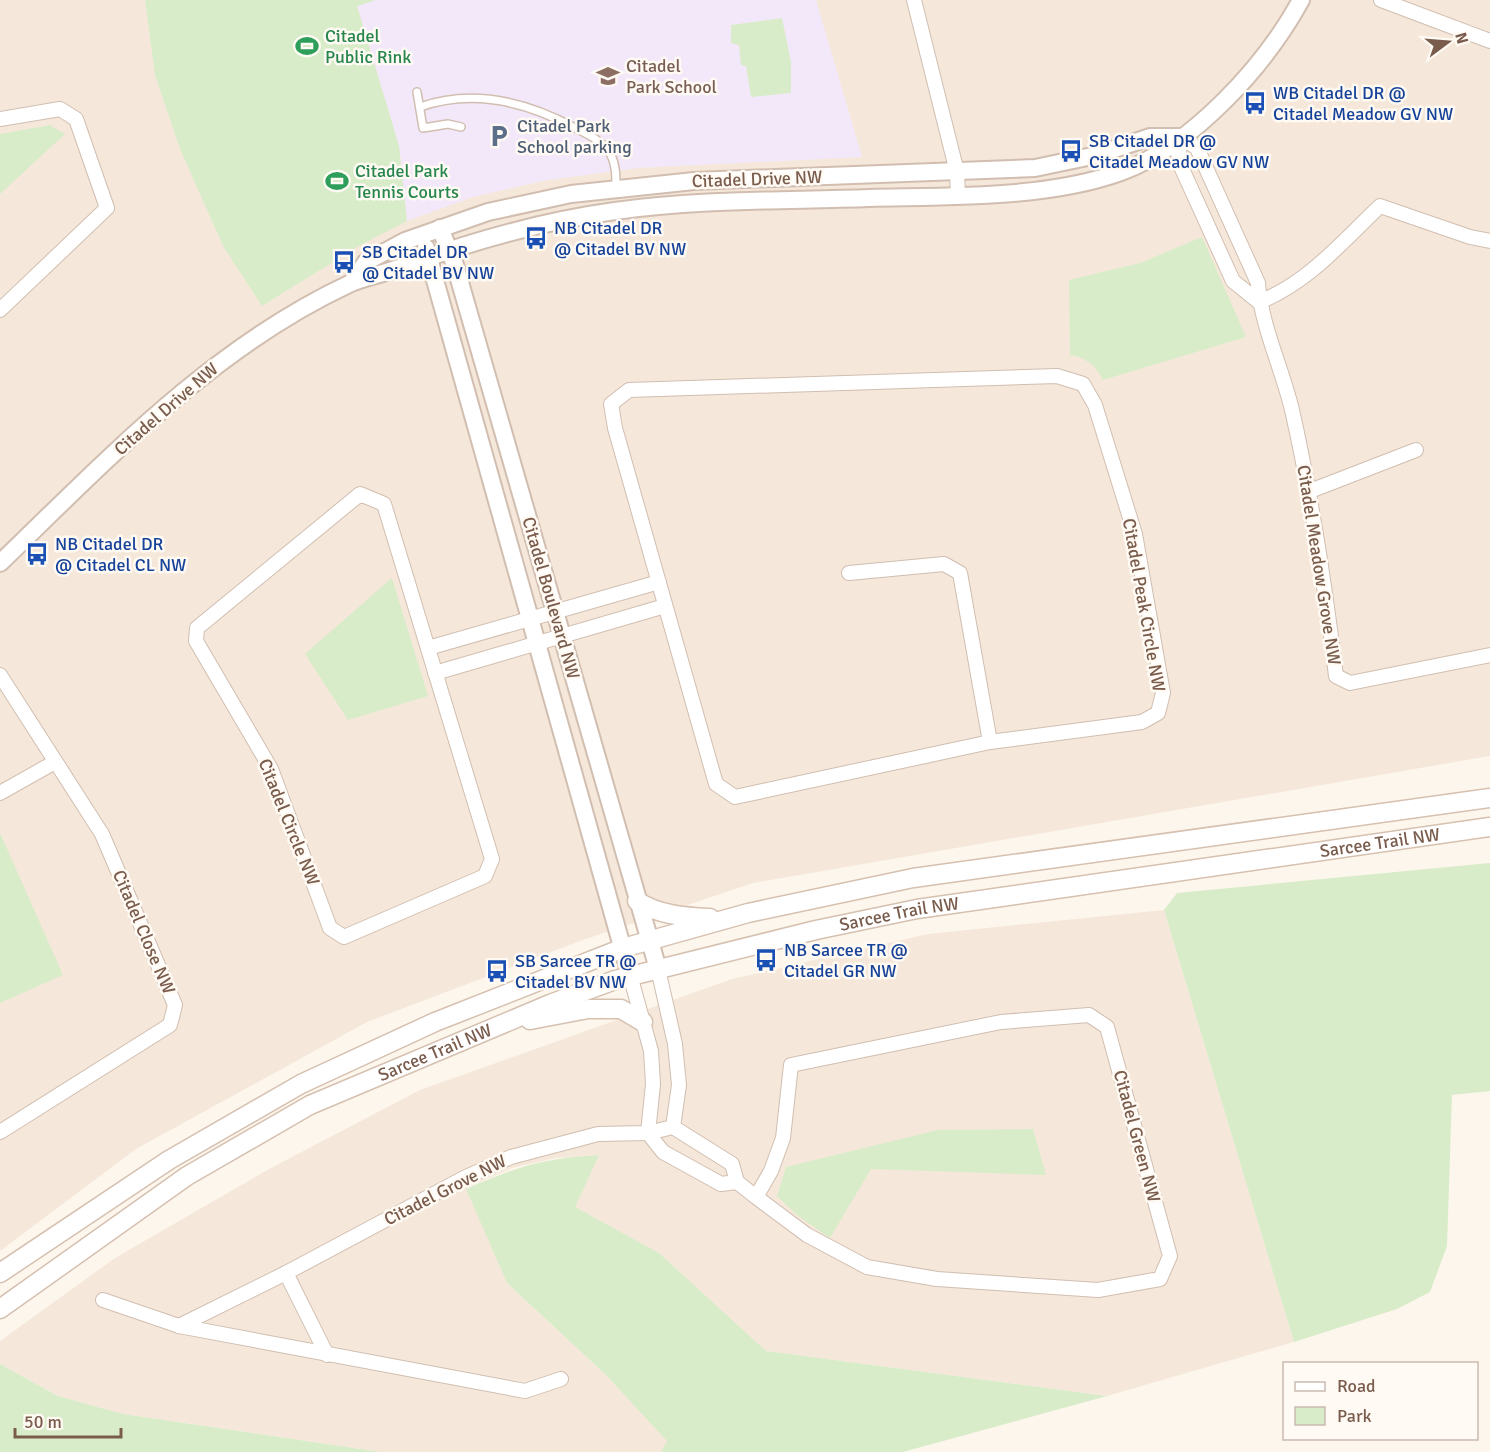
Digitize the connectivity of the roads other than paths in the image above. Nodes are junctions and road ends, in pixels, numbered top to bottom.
1 (914, 0) edge
2 (1301, 0) edge
3 (1381, 0) edge
4 (1490, 41) edge
5 (417, 92) dead end
6 (420, 107) junction
7 (0, 119) edge
8 (461, 127) dead end
9 (1181, 137) junction
10 (957, 172) junction
11 (767, 179) junction
12 (616, 187) junction
13 (958, 195) junction
14 (767, 202) junction
15 (618, 210) junction
16 (441, 228) junction
17 (423, 234) junction
18 (1490, 241) edge
19 (450, 251) junction
20 (428, 258) junction
21 (352, 282) junction
22 (1259, 302) junction
23 (0, 310) edge
24 (1416, 450) dead end
25 (1310, 491) junction
26 (0, 563) edge
27 (849, 573) dead end
28 (659, 582) junction
29 (665, 606) junction
30 (555, 612) junction
31 (531, 619) junction
32 (561, 636) junction
33 (538, 642) junction
34 (428, 648) junction
35 (1490, 655) edge
36 (435, 673) junction
37 (0, 675) edge
38 (990, 742) junction
39 (55, 762) junction
40 (0, 793) edge
41 (1490, 798) edge
42 (1490, 827) edge
43 (637, 901) junction
44 (730, 918) junction
45 (649, 940) junction
46 (623, 948) junction
47 (658, 969) junction
48 (630, 975) junction
49 (643, 1022) junction
50 (505, 1024) junction
51 (673, 1127) junction
52 (0, 1132) edge
53 (648, 1133) junction
54 (737, 1182) junction
55 (756, 1197) junction
56 (0, 1273) edge
57 (286, 1273) junction
58 (103, 1300) dead end
59 (0, 1309) edge
60 (179, 1326) junction
61 (327, 1355) junction
62 (561, 1379) dead end

1 - 10 street
2 - 9 street, Citadel Drive NW
3 - 4 street
5 - 6 lane
6 - 8 lane
6 - 12 lane
7 - 23 street
9 - 10 street, Citadel Drive NW
9 - 13 street, Citadel Drive NW
9 - 22 street, Citadel Meadow Grove NW
9 - 22 street
10 - 11 street, Citadel Drive NW
10 - 13 street
11 - 12 street, Citadel Drive NW
11 - 14 street
12 - 15 street
12 - 16 street, Citadel Drive NW
13 - 14 street, Citadel Drive NW
14 - 15 street, Citadel Drive NW
15 - 19 street, Citadel Drive NW
16 - 17 street, Citadel Drive NW
16 - 19 street, Citadel Boulevard NW
17 - 20 street, Citadel Boulevard NW
17 - 21 street, Citadel Drive NW
18 - 22 street
19 - 20 street, Citadel Drive NW
19 - 30 street, Citadel Boulevard NW
20 - 21 street, Citadel Drive NW
20 - 31 street, Citadel Boulevard NW
21 - 26 street, Citadel Drive NW
22 - 25 street, Citadel Meadow Grove NW
24 - 25 street
25 - 35 street, Citadel Meadow Grove NW
27 - 38 street
28 - 29 street, Citadel Peak Circle NW
28 - 30 street
28 - 38 street, Citadel Peak Circle NW
29 - 32 street
29 - 38 street, Citadel Peak Circle NW
30 - 31 street
30 - 32 street, Citadel Boulevard NW
31 - 33 street, Citadel Boulevard NW
31 - 34 street
32 - 33 street
32 - 43 street, Citadel Boulevard NW
33 - 36 street
33 - 46 street, Citadel Boulevard NW
34 - 36 street, Citadel Circle NW
34 - 36 street, Citadel Circle NW
37 - 39 street, Citadel Close NW
39 - 40 street
39 - 52 street, Citadel Close NW
41 - 44 main road, Sarcee Trail NW
42 - 47 main road, Sarcee Trail NW
43 - 44 main road
43 - 45 street, Citadel Boulevard NW
44 - 45 main road, Sarcee Trail NW
45 - 46 main road, Sarcee Trail NW
45 - 47 street, Citadel Boulevard NW
46 - 48 street, Citadel Boulevard NW
46 - 56 main road, Sarcee Trail NW
47 - 48 main road, Sarcee Trail NW
47 - 51 street
48 - 49 street
48 - 50 main road, Sarcee Trail NW
49 - 50 main road
49 - 53 street
50 - 59 main road, Sarcee Trail NW
51 - 53 street
51 - 54 street, Citadel Green NW
53 - 54 street, Citadel Green NW
53 - 57 street, Citadel Grove NW
54 - 55 street, Citadel Green NW
55 - 55 street, Citadel Green NW
57 - 60 street, Citadel Grove NW
57 - 61 street
58 - 60 street
60 - 61 street
61 - 62 street

